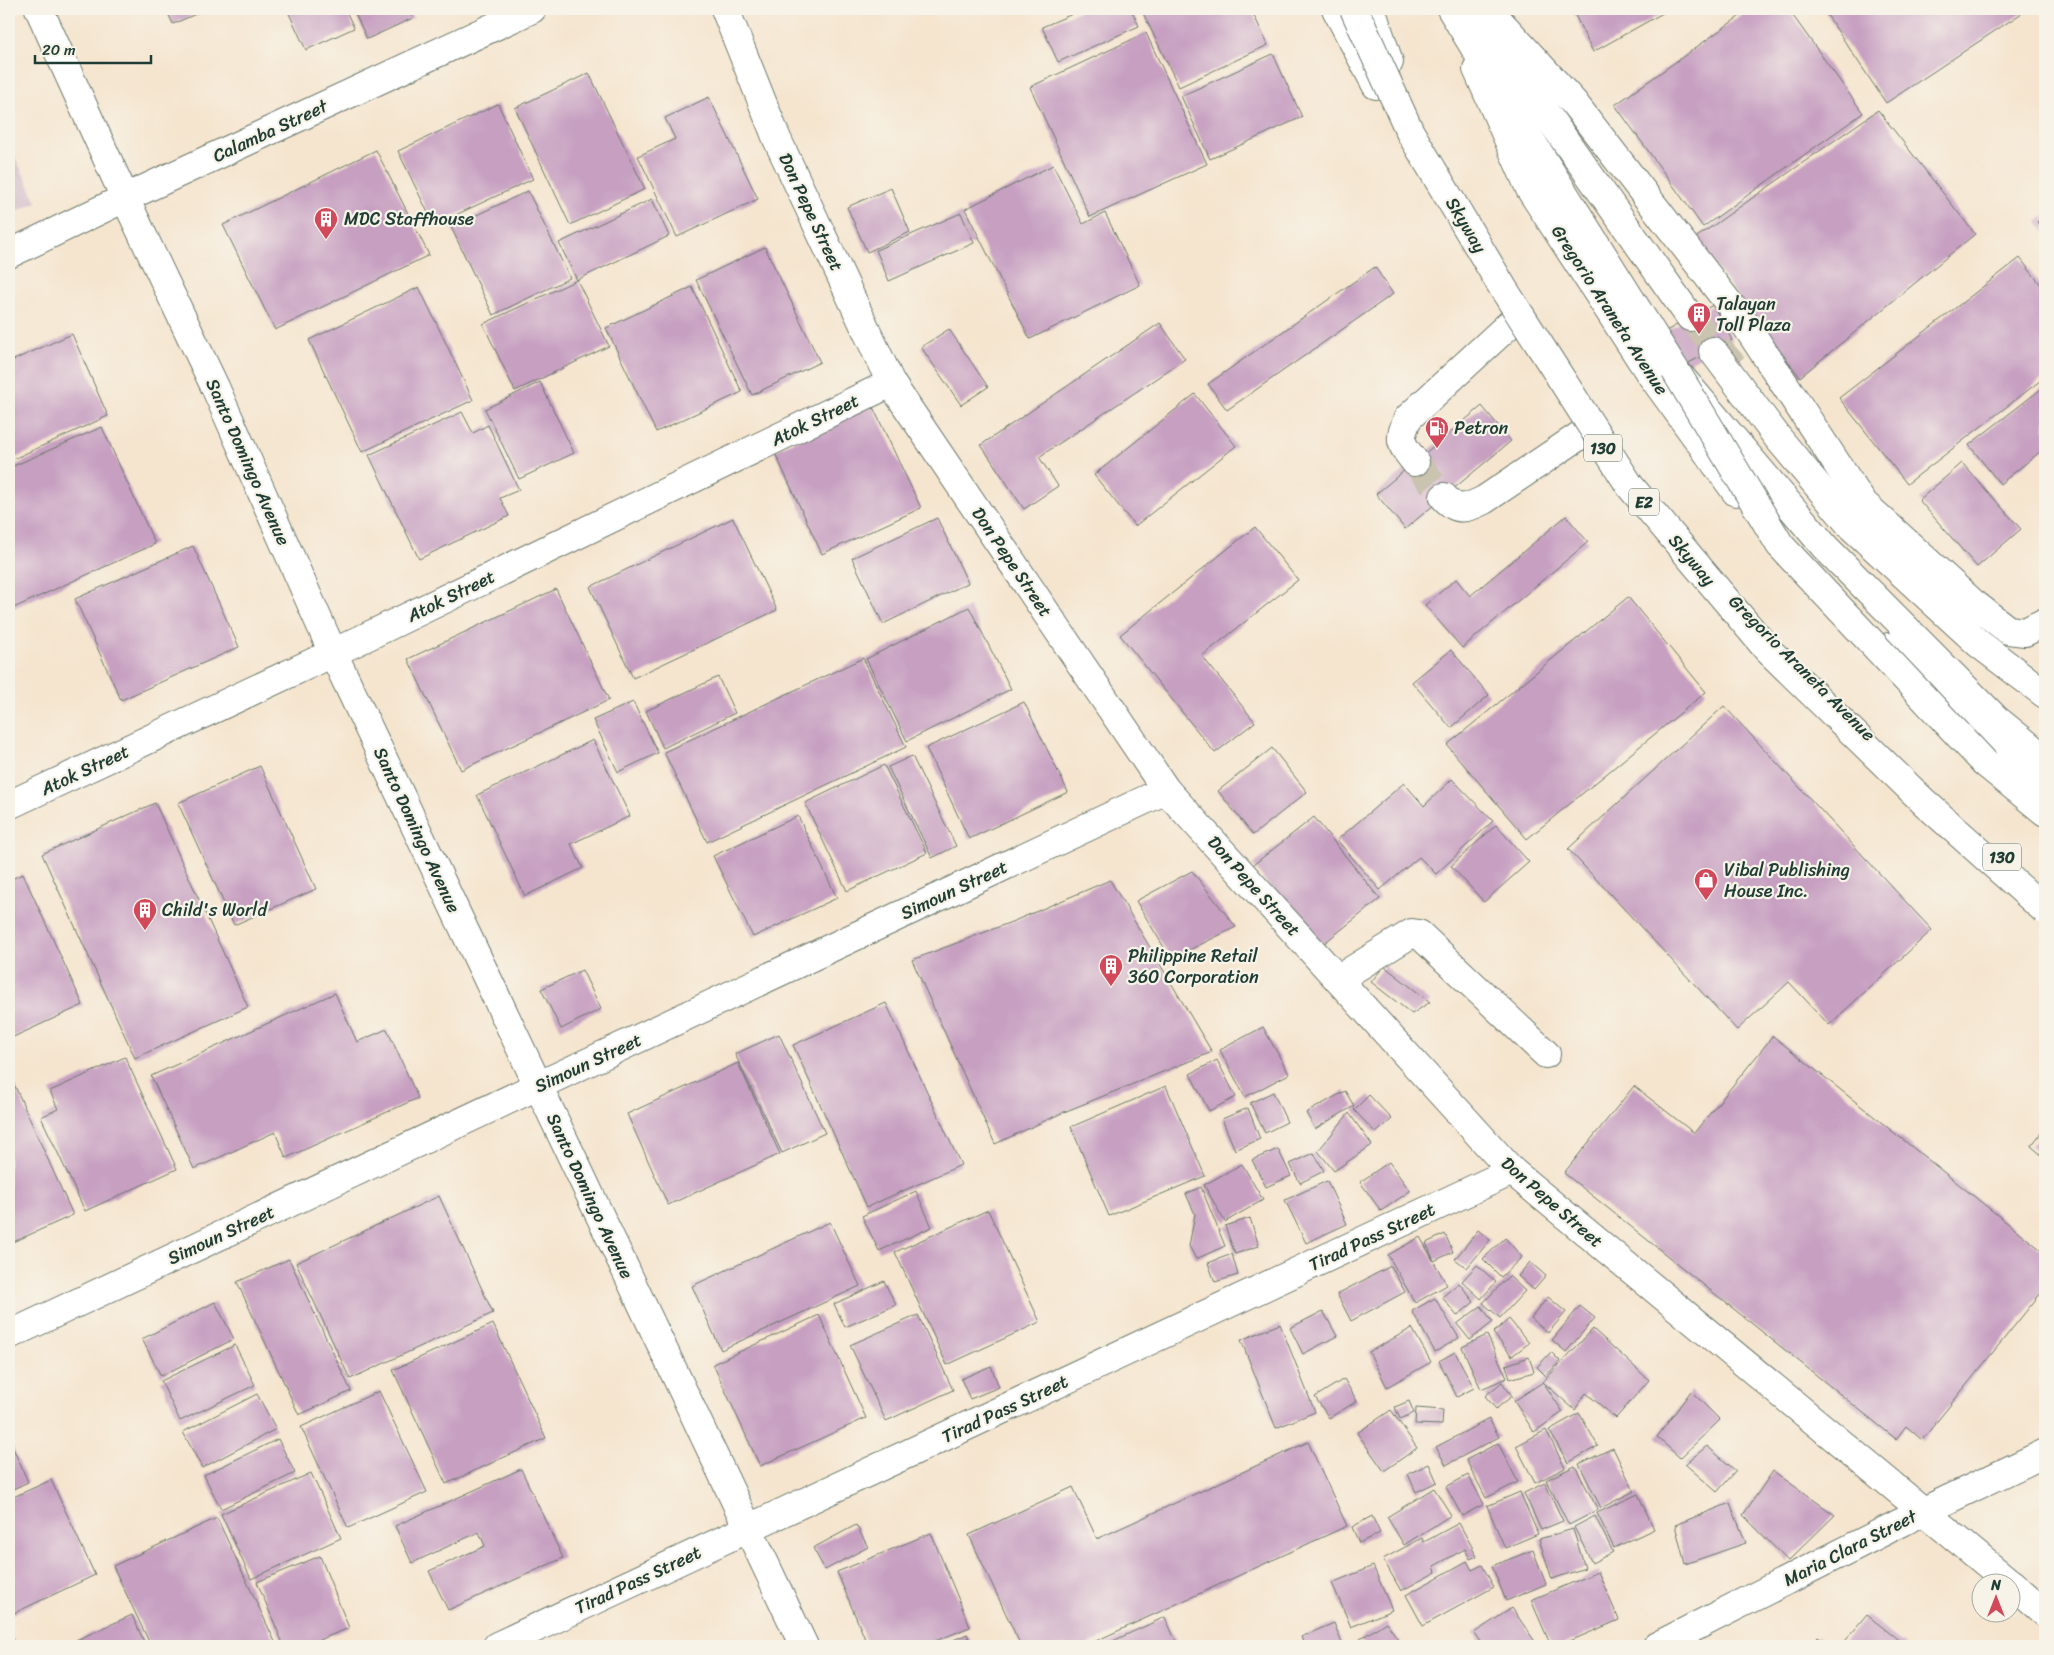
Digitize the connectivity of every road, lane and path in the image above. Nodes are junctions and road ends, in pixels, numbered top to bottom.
1 (39, 9) edge
2 (532, 9) edge
3 (725, 9) edge
4 (1336, 9) edge
5 (1354, 9) edge
6 (1371, 9) edge
7 (1451, 9) edge
8 (1472, 9) edge
9 (1488, 9) edge
10 (125, 198) junction
11 (1436, 200) junction
12 (9, 254) edge
13 (1690, 317) tunnel mouth
14 (1513, 321) junction
15 (1713, 351) tunnel mouth
16 (1675, 370) junction
17 (891, 383) junction
18 (1588, 430) junction
19 (1416, 462) tunnel mouth
20 (1444, 497) tunnel mouth
21 (2045, 622) edge
22 (333, 653) junction
23 (2045, 694) edge
24 (2045, 759) edge
25 (2045, 777) edge
26 (1166, 790) junction
27 (9, 805) edge
28 (2045, 812) edge
29 (2045, 894) edge
30 (2045, 910) edge
31 (1338, 979) junction
32 (1546, 1054) dead end
33 (538, 1086) junction
34 (1512, 1171) junction
35 (9, 1335) edge
36 (2045, 1453) edge
37 (1924, 1511) junction
38 (748, 1528) junction
39 (1997, 1572) edge
40 (2022, 1593) edge
41 (2045, 1613) edge
42 (497, 1646) edge
43 (804, 1646) edge
44 (1657, 1646) edge

1 - 10 main road, Santo Domingo Avenue
2 - 10 main road, Calamba Street
3 - 17 main road, Don Pepe Street
4 - 11 main road, Gregorio Araneta Avenue / 130
5 - 30 main road, Skyway / E2, bridge
6 - 11 main road
7 - 16 main road
7 - 25 main road, Gregorio Araneta Avenue
8 - 13 main road
9 - 21 main road
10 - 12 main road, Calamba Street
10 - 22 main road, Santo Domingo Avenue
11 - 14 main road, Gregorio Araneta Avenue / 130
14 - 18 main road, Gregorio Araneta Avenue / 130
14 - 19 main road
15 - 23 main road
16 - 24 main road, bridge
16 - 28 main road, bridge
17 - 22 main road, Atok Street
17 - 26 main road, Don Pepe Street
18 - 20 main road
18 - 29 main road, Gregorio Araneta Avenue / 130
22 - 27 main road, Atok Street
22 - 33 main road, Santo Domingo Avenue
26 - 31 main road, Don Pepe Street
26 - 33 main road, Simoun Street
31 - 32 main road
31 - 34 main road, Don Pepe Street
33 - 35 main road, Simoun Street
33 - 38 main road, Santo Domingo Avenue
34 - 37 main road, Don Pepe Street
34 - 38 main road, Tirad Pass Street
36 - 37 main road, Maria Clara Street
37 - 39 main road, Don Pepe Street
37 - 44 main road, Maria Clara Street
38 - 42 main road, Tirad Pass Street
38 - 43 main road, Santo Domingo Avenue
40 - 41 main road, Don Pepe Street

